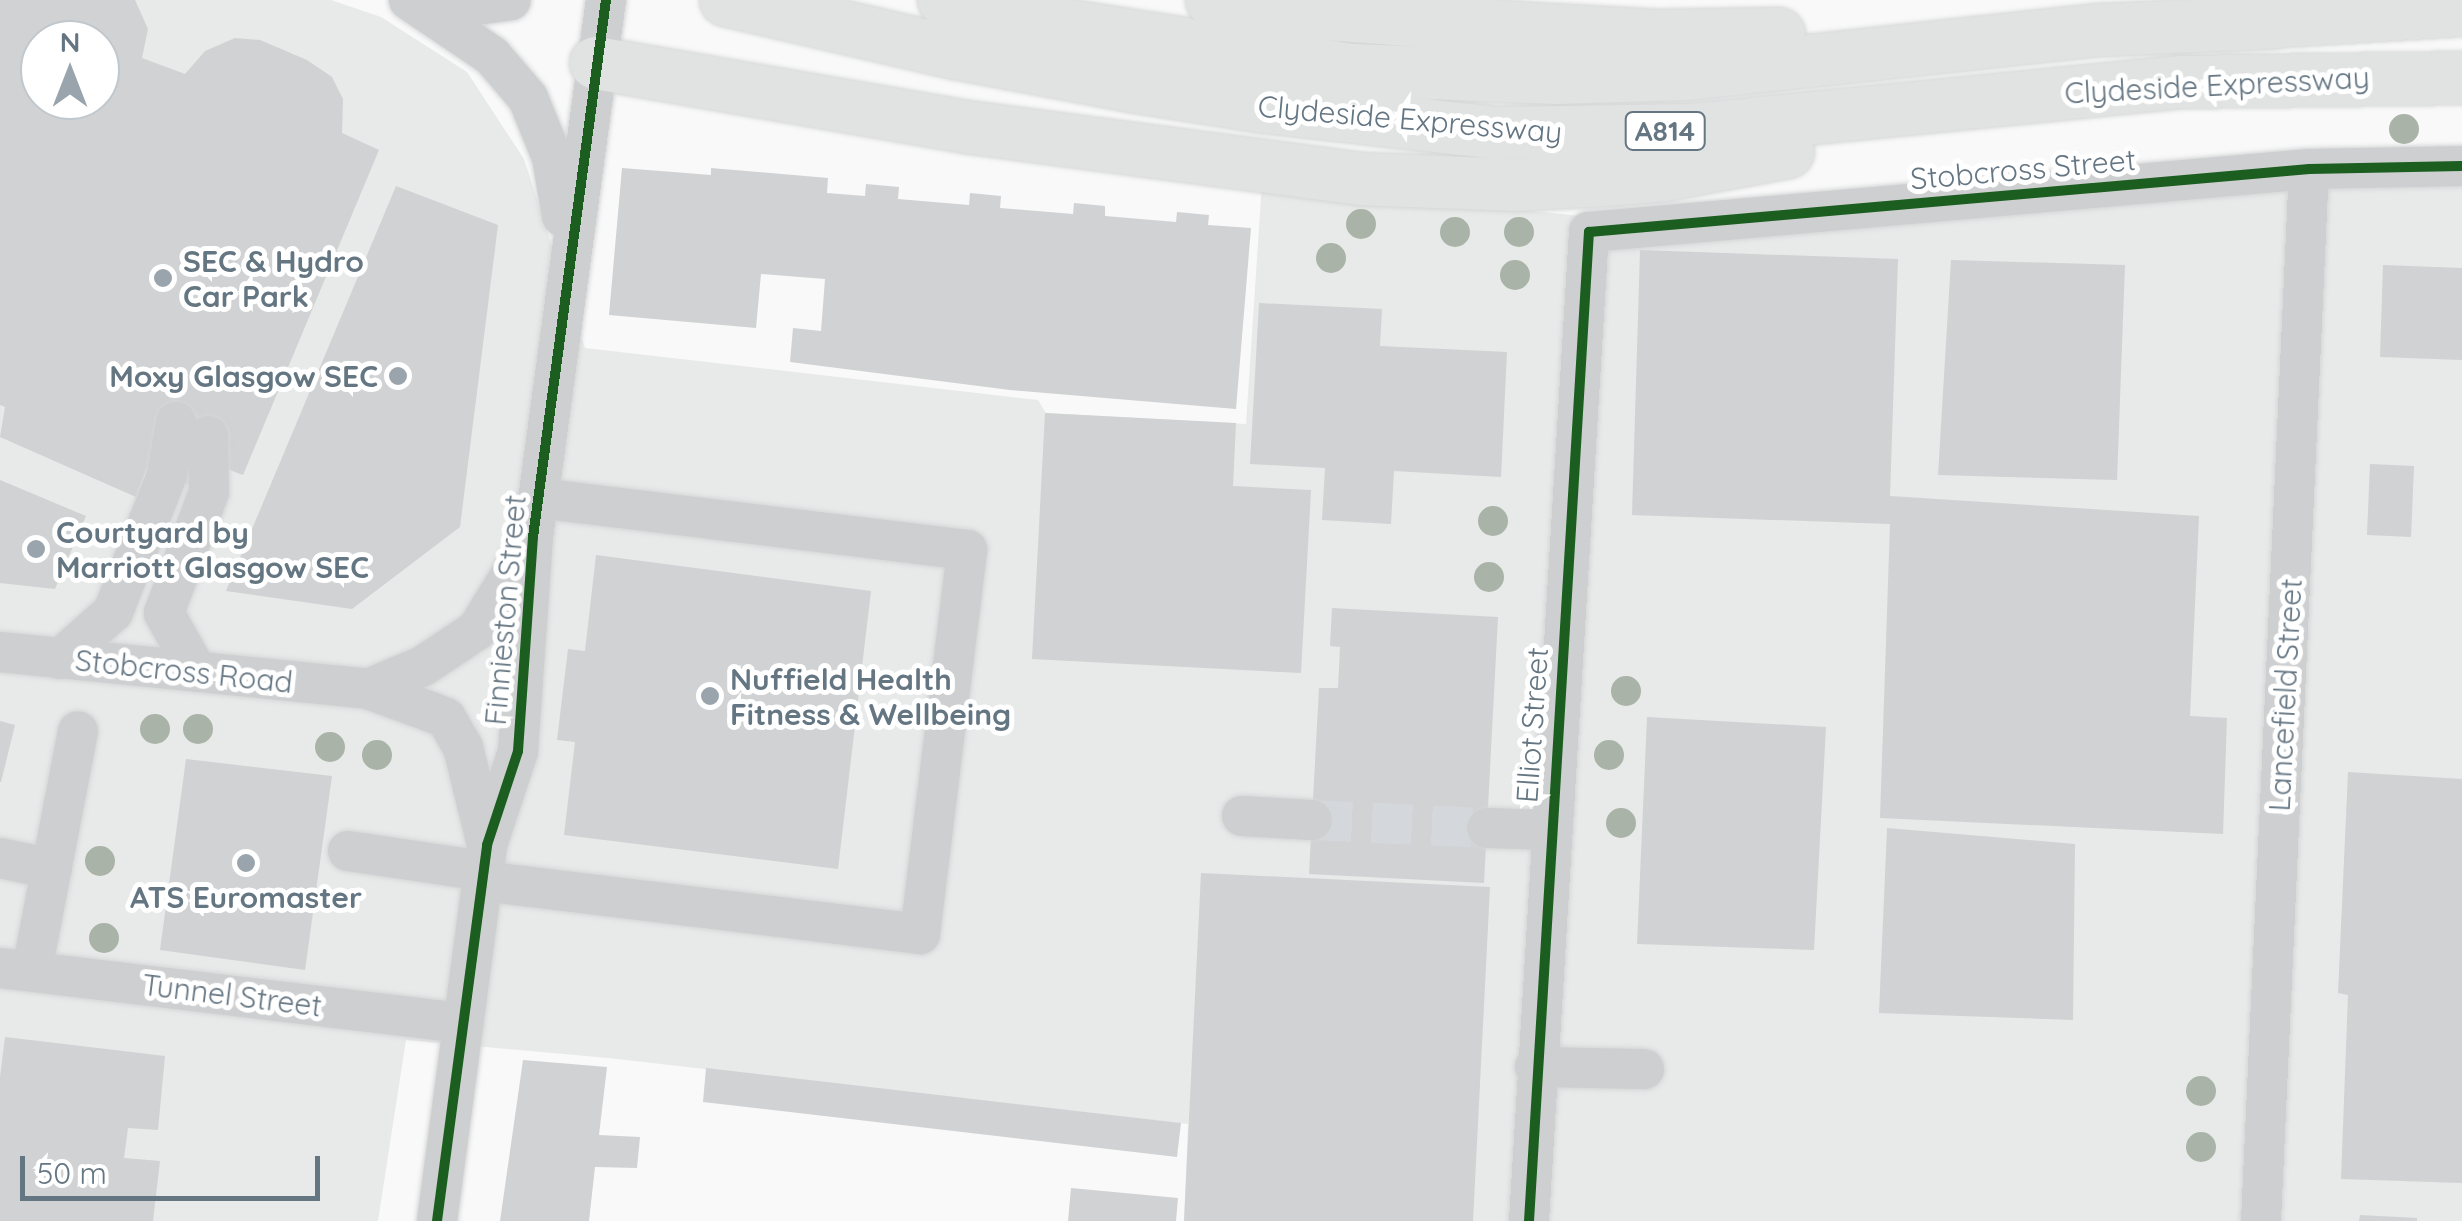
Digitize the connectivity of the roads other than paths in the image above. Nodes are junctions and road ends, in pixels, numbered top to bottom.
1 (409, 0) edge
2 (432, 0) edge
3 (511, 0) edge
4 (606, 0) edge
5 (726, 0) edge
6 (944, 0) edge
7 (1212, 0) edge
8 (2462, 8) edge
9 (2231, 22) junction
10 (2462, 23) edge
11 (2103, 30) junction
12 (596, 63) junction
13 (2462, 78) edge
14 (2184, 82) junction
15 (2462, 166) edge
16 (2308, 169) junction
17 (1589, 232) joint
18 (569, 260) junction
19 (538, 498) junction
20 (534, 537) junction
21 (0, 652) edge
22 (60, 659) junction
23 (198, 672) junction
24 (368, 689) junction
25 (78, 731) dead end
26 (1242, 816) dead end
27 (1312, 820) tunnel mouth
28 (1487, 828) tunnel mouth
29 (1550, 830) junction
30 (348, 851) dead end
31 (0, 858) edge
32 (484, 865) junction
33 (52, 869) junction
34 (16, 969) edge
35 (464, 1024) junction
36 (1535, 1067) junction
37 (1644, 1069) dead end
38 (437, 1221) edge
39 (1529, 1221) edge
40 (2261, 1221) edge

1 - 18 street
2 - 3 street
4 - 12 street, Finnieston Street
5 - 14 main road, Clydeside Expressway / A814
6 - 11 main road, Clydeside Expressway / A814
7 - 11 main road
8 - 9 highway
9 - 10 main road, Clydeside Expressway / A814
9 - 11 main road, Clydeside Expressway / A814
12 - 14 main road
12 - 18 street, Finnieston Street
13 - 14 main road, Clydeside Expressway / A814
15 - 16 street, Stobcross Street
16 - 17 street, Stobcross Street
16 - 40 street, Lancefield Street
17 - 29 street, Elliot Street
18 - 19 street, Finnieston Street
19 - 20 street, Finnieston Street
19 - 32 street
20 - 24 street, Stobcross Road
20 - 32 street, Finnieston Street
21 - 22 street, Stobcross Road
22 - 23 street, Stobcross Road
22 - 23 street
23 - 24 street, Stobcross Road
24 - 32 street, Stobcross Road
25 - 33 street
26 - 27 street
28 - 29 street
29 - 36 street, Elliot Street
30 - 32 street
31 - 33 street
32 - 35 street, Finnieston Street
33 - 34 street
34 - 35 street, Tunnel Street
35 - 38 street, Finnieston Street
36 - 37 street
36 - 39 street, Elliot Street

